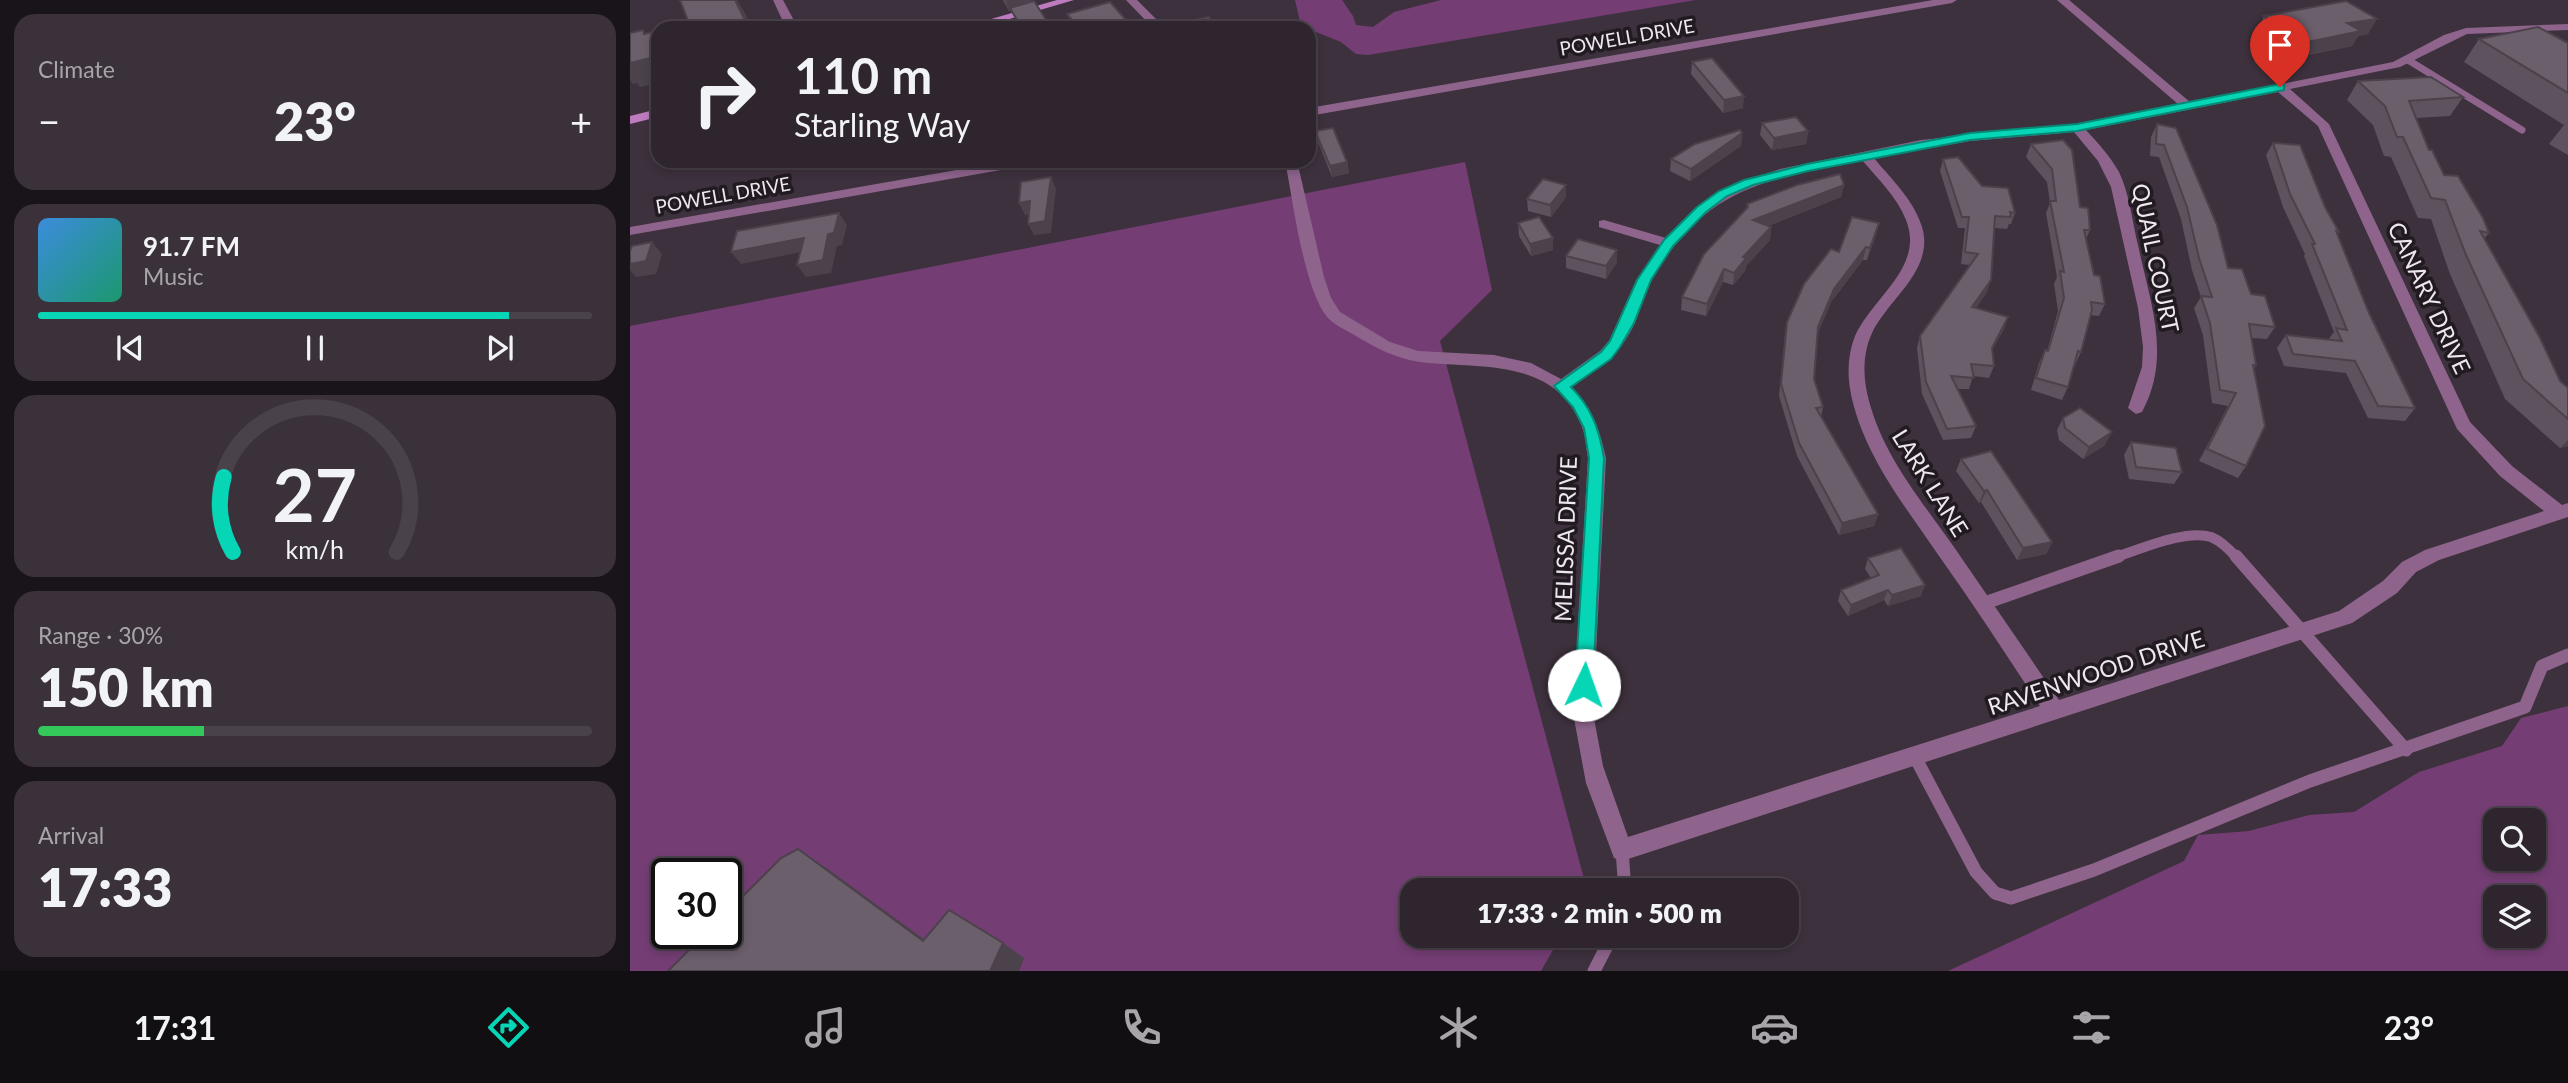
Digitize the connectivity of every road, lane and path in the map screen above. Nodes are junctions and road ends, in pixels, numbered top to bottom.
1 (778, 0) edge
2 (1069, 0) edge
3 (1131, 0) edge
4 (1952, 0) edge
5 (2062, 0) edge
6 (788, 21) edge
7 (992, 21) edge
8 (1152, 21) edge
9 (2568, 27) edge
10 (2526, 28) junction
11 (2537, 36) edge
12 (2408, 60) junction
13 (2280, 87) junction
14 (2186, 106) junction
15 (1316, 111) edge
16 (651, 115) edge
17 (630, 120) edge
18 (2077, 128) junction
19 (2522, 130) dead end
20 (1866, 156) junction
21 (990, 168) edge
22 (1293, 168) edge
23 (1604, 224) dead end
24 (630, 231) edge
25 (1669, 243) junction
26 (1562, 386) junction
27 (2136, 408) dead end
28 (2565, 511) edge
29 (1982, 604) junction
30 (2302, 631) junction
31 (2568, 655) edge
32 (2055, 711) junction
33 (2406, 750) junction
34 (1915, 757) junction
35 (1622, 850) junction
36 (1624, 878) edge
37 (1606, 948) edge
38 (1594, 971) edge

1 - 6 street
2 - 7 street
3 - 8 street
4 - 15 street, POWELL DRIVE
5 - 14 street
9 - 10 street
10 - 11 lane
10 - 12 street
12 - 13 street
12 - 19 lane
13 - 14 street
13 - 28 street, CANARY DRIVE
14 - 18 street
16 - 17 street
18 - 20 street
18 - 27 street, QUAIL COURT
20 - 25 street
20 - 29 street, LARK LANE
21 - 24 street, POWELL DRIVE
22 - 26 street, MELISSA DRIVE
23 - 25 street
25 - 26 street
26 - 35 street, MELISSA DRIVE
28 - 30 street, RAVENWOOD DRIVE
29 - 30 lane
29 - 32 street, LARK LANE
30 - 32 street, RAVENWOOD DRIVE
30 - 33 lane
31 - 33 lane
32 - 34 street, RAVENWOOD DRIVE
33 - 34 lane
34 - 35 street, RAVENWOOD DRIVE
35 - 36 lane
37 - 38 lane

